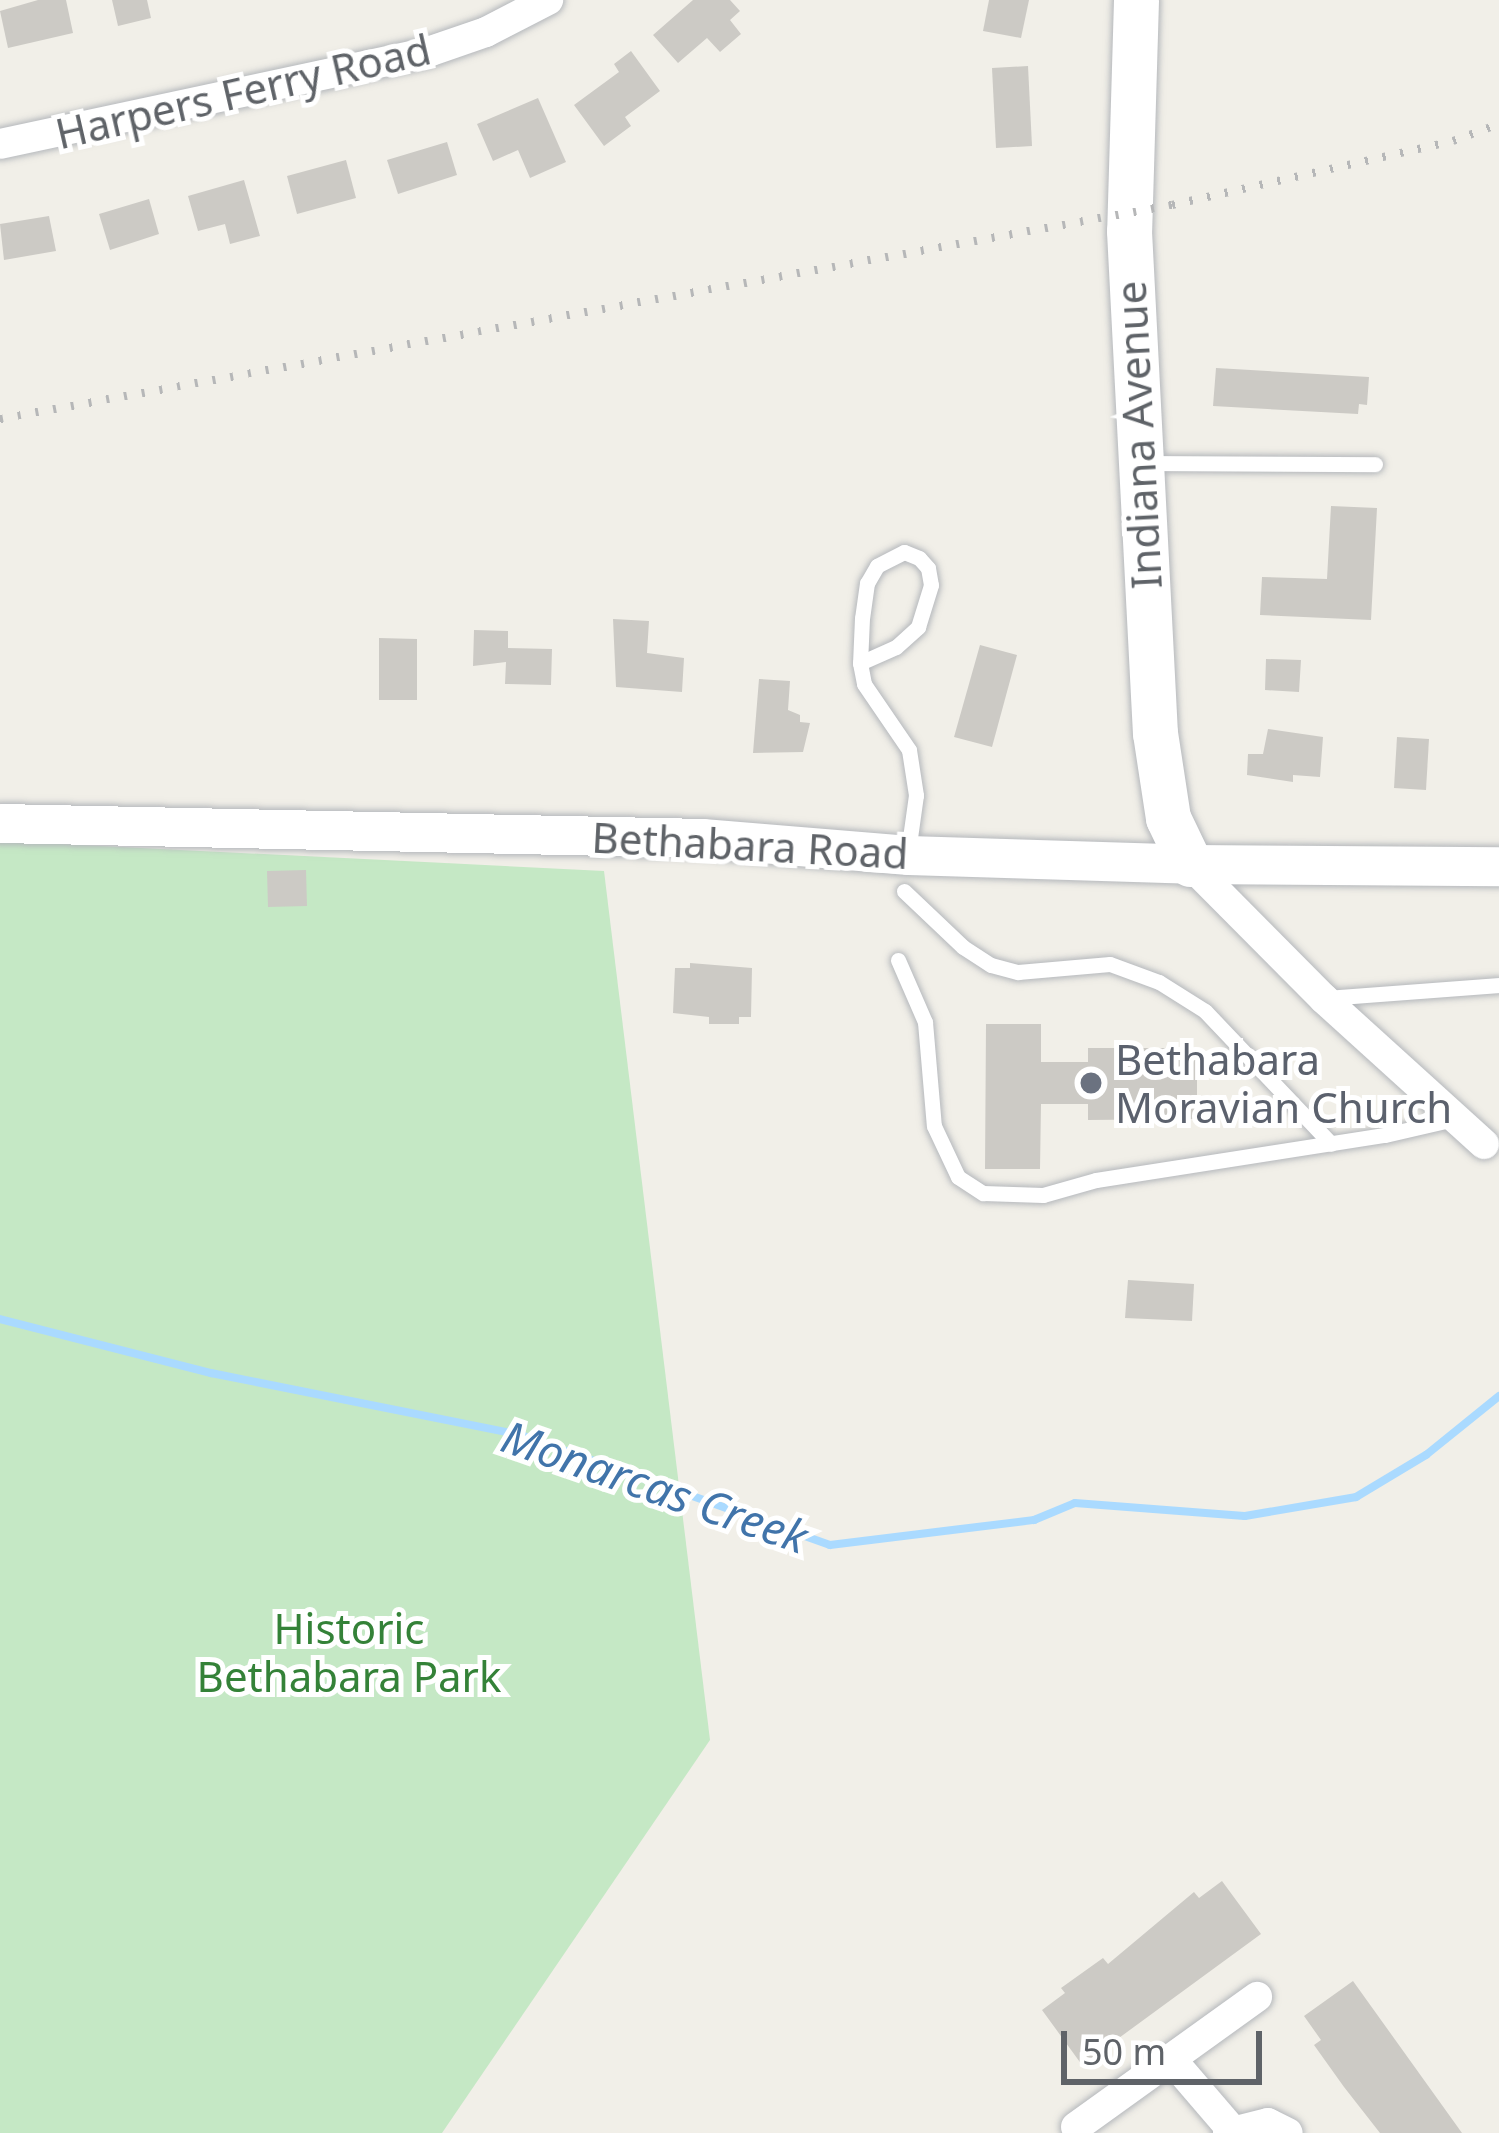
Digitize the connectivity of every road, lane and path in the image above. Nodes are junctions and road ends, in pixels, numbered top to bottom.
1 (548, 0) edge
2 (1136, 0) edge
3 (0, 144) edge
4 (1138, 463) junction
5 (1375, 464) dead end
6 (860, 663) junction
7 (0, 823) edge
8 (1190, 864) junction
9 (1499, 866) edge
10 (906, 873) junction
11 (898, 960) dead end
12 (1499, 986) edge
13 (1324, 999) junction
14 (1457, 1118) junction
15 (1330, 1144) junction
16 (1484, 1144) dead end
17 (1257, 1997) dead end
18 (1171, 2059) junction
19 (1076, 2127) dead end
20 (1229, 2131) edge
21 (1288, 2133) edge

1 - 3 street, Harpers Ferry Road
2 - 4 main road, Indiana Avenue
4 - 5 lane
4 - 8 main road, Indiana Avenue
6 - 6 lane
6 - 10 lane
7 - 10 street, Bethabara Road
8 - 9 street, Bethabara Road
8 - 10 street, Bethabara Road
8 - 13 street
10 - 15 lane
11 - 15 lane
12 - 13 lane
13 - 14 street
14 - 15 lane
14 - 16 street
17 - 18 street
18 - 19 street
18 - 20 street
20 - 21 street

